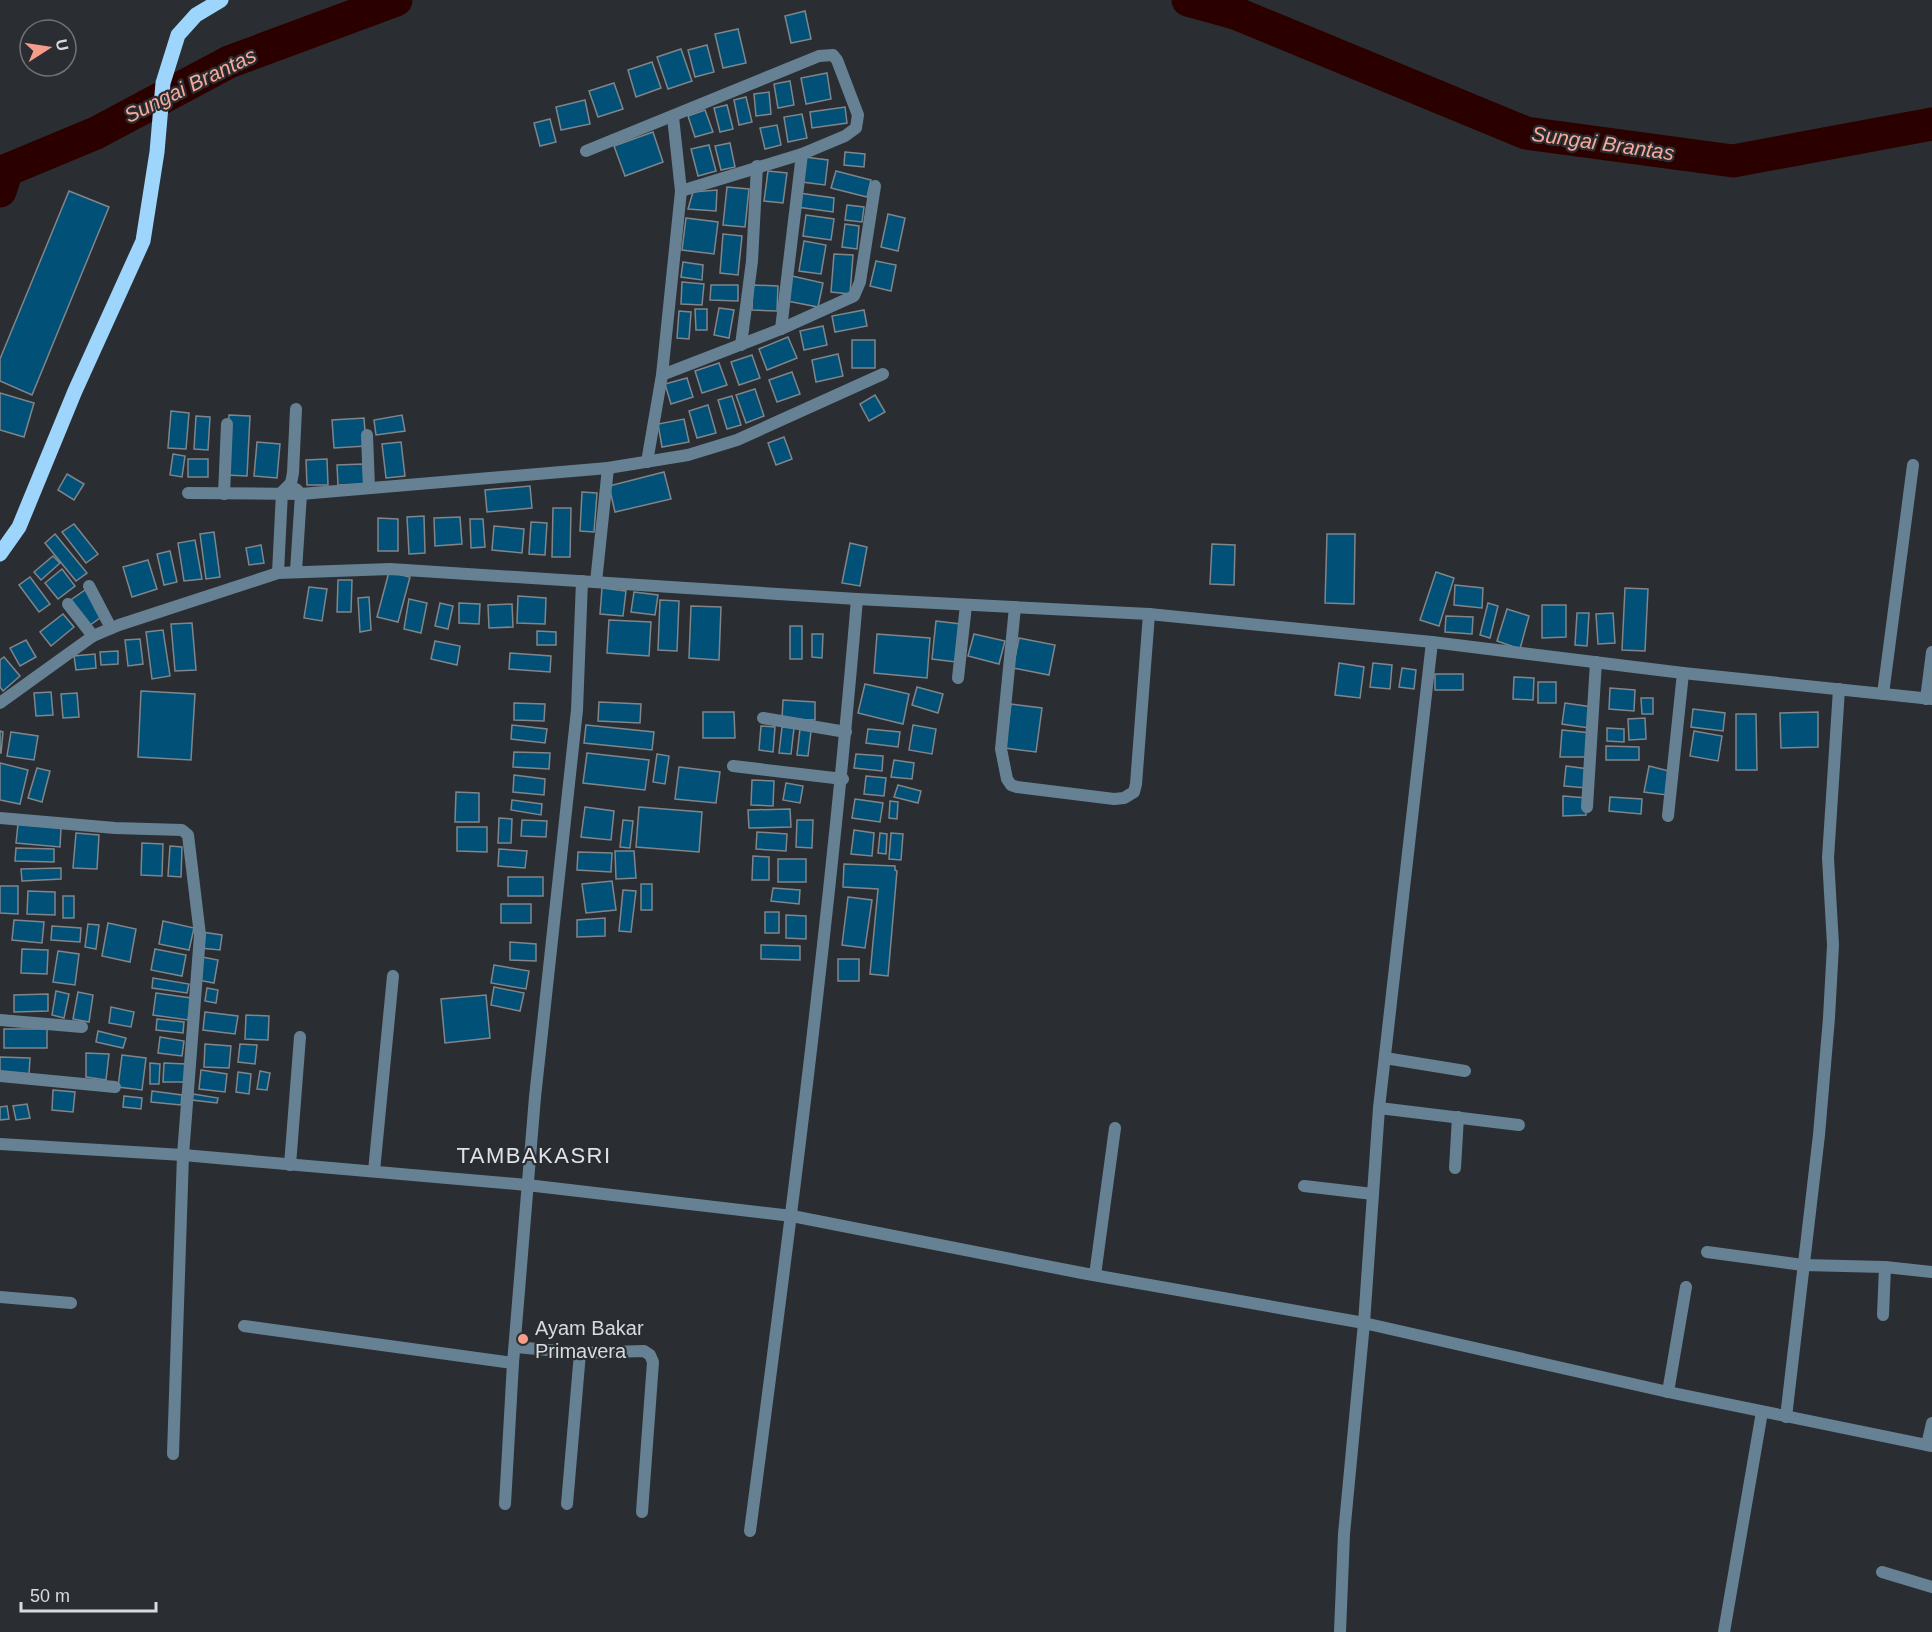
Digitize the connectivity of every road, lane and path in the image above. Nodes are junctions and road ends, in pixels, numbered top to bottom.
1 (221, 0) edge
2 (673, 117) junction
3 (586, 151) dead end
4 (802, 154) junction
5 (757, 166) junction
6 (874, 186) dead end
7 (681, 191) junction
8 (781, 329) junction
9 (741, 345) junction
10 (883, 374) dead end
11 (662, 375) junction
12 (296, 409) dead end
13 (227, 424) dead end
14 (367, 435) dead end
15 (647, 462) junction
16 (1913, 465) dead end
17 (608, 468) junction
18 (286, 488) junction
19 (369, 488) junction
20 (188, 493) dead end
21 (225, 494) junction
22 (301, 495) junction
23 (0, 554) edge
24 (296, 572) junction
25 (279, 573) junction
26 (582, 581) junction
27 (596, 582) junction
28 (89, 586) dead end
29 (857, 599) junction
30 (68, 604) dead end
31 (966, 605) junction
32 (1015, 607) junction
33 (1149, 614) junction
34 (111, 628) junction
35 (93, 636) junction
36 (1432, 642) junction
37 (1932, 652) edge
38 (1596, 662) junction
39 (1683, 673) junction
40 (958, 678) dead end
41 (1839, 689) junction
42 (1882, 694) junction
43 (1929, 699) edge
44 (0, 703) edge
45 (763, 718) dead end
46 (846, 732) junction
47 (733, 766) dead end
48 (843, 779) junction
49 (1587, 807) dead end
50 (1668, 816) dead end
51 (0, 818) edge
52 (393, 976) dead end
53 (0, 1020) edge
54 (82, 1027) dead end
55 (300, 1037) dead end
56 (1385, 1058) junction
57 (1465, 1071) dead end
58 (0, 1076) edge
59 (115, 1087) dead end
60 (1379, 1108) junction
61 (1458, 1118) junction
62 (1519, 1125) dead end
63 (1115, 1128) dead end
64 (0, 1144) edge
65 (183, 1155) junction
66 (290, 1165) junction
67 (1455, 1168) dead end
68 (374, 1171) junction
69 (527, 1185) junction
70 (1304, 1186) dead end
71 (1373, 1194) junction
72 (792, 1216) junction
73 (1707, 1252) dead end
74 (1803, 1265) junction
75 (1885, 1267) junction
76 (1932, 1272) edge
77 (1095, 1275) junction
78 (1686, 1287) dead end
79 (0, 1297) edge
80 (71, 1303) dead end
81 (1883, 1315) dead end
82 (1364, 1323) junction
83 (244, 1326) dead end
84 (516, 1347) junction
85 (580, 1353) junction
86 (513, 1363) junction
87 (1668, 1392) junction
88 (1762, 1412) junction
89 (1786, 1417) junction
90 (1932, 1423) edge
91 (1929, 1446) edge
92 (173, 1454) dead end
93 (505, 1504) dead end
94 (567, 1504) dead end
95 (642, 1512) dead end
96 (750, 1531) dead end
97 (1882, 1572) dead end
98 (1932, 1587) edge
99 (1340, 1632) edge
100 (1724, 1632) edge

1 - 23 main road
2 - 3 street
2 - 4 street
2 - 7 street
4 - 5 street
4 - 8 street
5 - 7 street
5 - 9 street
6 - 8 street
7 - 11 street
8 - 9 street
9 - 11 street
10 - 15 street
11 - 15 street
12 - 18 street
13 - 21 street
14 - 19 street
15 - 17 street
16 - 42 street
17 - 19 street
17 - 27 street
18 - 21 street
18 - 22 street
18 - 25 street
19 - 22 street
20 - 21 street
22 - 24 street
24 - 25 street
24 - 26 street
25 - 34 street
26 - 27 street
26 - 69 street
27 - 29 street
28 - 34 street
29 - 31 street
29 - 46 street
30 - 35 street
31 - 32 street
31 - 40 street
32 - 33 street
32 - 33 street
33 - 36 street
34 - 35 street
35 - 44 street
36 - 38 street
36 - 56 street
37 - 43 street
38 - 39 street
38 - 49 street
39 - 41 street
39 - 50 street
41 - 42 street
41 - 74 street
42 - 43 street
45 - 46 street
46 - 48 street
47 - 48 street
48 - 72 street
51 - 65 street
52 - 68 street
53 - 54 street
55 - 66 street
56 - 57 street
56 - 60 street
58 - 59 street
60 - 61 street
60 - 71 street
61 - 62 street
61 - 67 street
63 - 77 street
64 - 65 street
65 - 66 street
65 - 92 street
66 - 68 street
68 - 69 street
69 - 72 street
69 - 84 street
70 - 71 street
71 - 82 street
72 - 77 street
72 - 96 street
73 - 74 street
74 - 75 street
74 - 89 street
75 - 76 street
75 - 81 street
77 - 82 street
78 - 87 street
79 - 80 street
82 - 87 street
82 - 99 street
83 - 86 street
84 - 85 street
84 - 86 street
85 - 94 street
85 - 95 street
86 - 93 street
87 - 88 street
88 - 89 street
88 - 100 street
89 - 91 street
90 - 91 street
97 - 98 street

